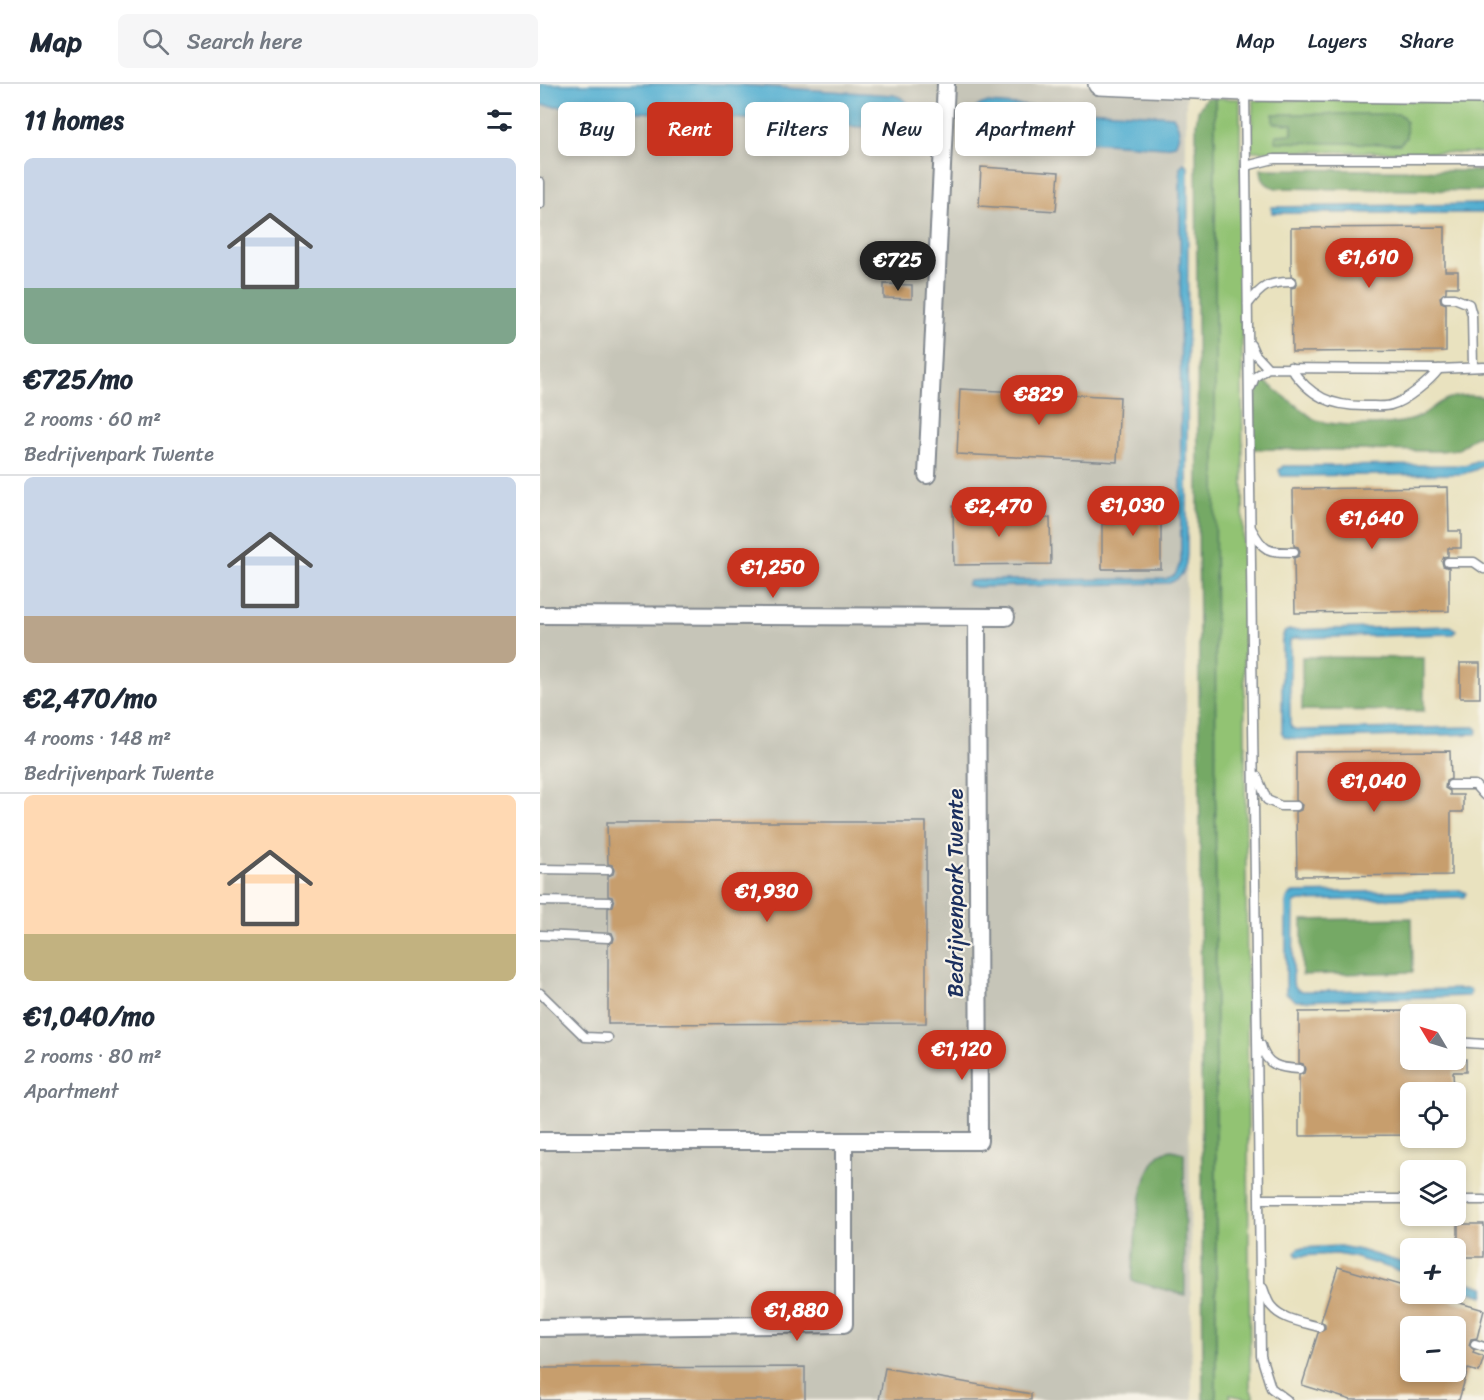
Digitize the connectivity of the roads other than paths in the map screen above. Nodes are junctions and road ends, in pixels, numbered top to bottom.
1 (946, 84) edge
2 (1099, 84) edge
3 (1172, 86) edge
4 (1245, 90) junction
5 (1484, 93) edge
6 (1484, 159) edge
7 (1246, 166) junction
8 (540, 182) edge
9 (540, 204) edge
10 (1291, 282) dead end
11 (1446, 298) dead end
12 (1248, 305) junction
13 (1248, 337) junction
14 (1290, 367) junction
15 (1473, 367) junction
16 (1484, 367) edge
17 (1268, 368) junction
18 (1439, 369) junction
19 (1249, 392) junction
20 (927, 476) dead end
21 (1251, 528) junction
22 (1294, 552) dead end
23 (1448, 562) dead end
24 (1484, 569) edge
25 (540, 615) edge
26 (977, 616) junction
27 (1006, 617) dead end
28 (1254, 760) junction
29 (1450, 784) dead end
30 (1484, 795) edge
31 (1296, 806) dead end
32 (540, 869) edge
33 (608, 870) dead end
34 (540, 900) edge
35 (608, 902) dead end
36 (540, 936) edge
37 (608, 938) dead end
38 (540, 993) edge
39 (1258, 1033) junction
40 (608, 1038) dead end
41 (1466, 1042) edge
42 (1484, 1044) edge
43 (1299, 1069) dead end
44 (540, 1141) edge
45 (844, 1141) junction
46 (1260, 1199) junction
47 (1400, 1199) edge
48 (1466, 1200) edge
49 (1484, 1200) edge
50 (1260, 1282) junction
51 (540, 1328) edge
52 (1319, 1328) dead end
53 (1287, 1400) edge

1 - 20 street
2 - 3 street
3 - 4 street
4 - 5 street
4 - 7 lane
6 - 7 lane
7 - 12 lane
8 - 9 lane
10 - 12 lane
11 - 15 lane
12 - 13 lane
13 - 17 lane
13 - 19 lane
14 - 17 lane
14 - 18 lane
14 - 18 lane
15 - 16 lane
15 - 18 lane
17 - 19 lane
19 - 21 lane
21 - 22 lane
21 - 28 lane
23 - 24 lane
25 - 26 street
26 - 27 street
26 - 45 street, Bedrijvenpark Twente
28 - 31 lane
28 - 39 lane
29 - 30 lane
32 - 33 lane
34 - 35 lane
36 - 37 lane
38 - 40 lane
39 - 43 lane
39 - 46 lane
41 - 42 lane
44 - 45 street, Bedrijvenpark Twente
45 - 51 street
46 - 47 lane
46 - 50 lane
48 - 49 lane
50 - 52 lane
50 - 53 lane

